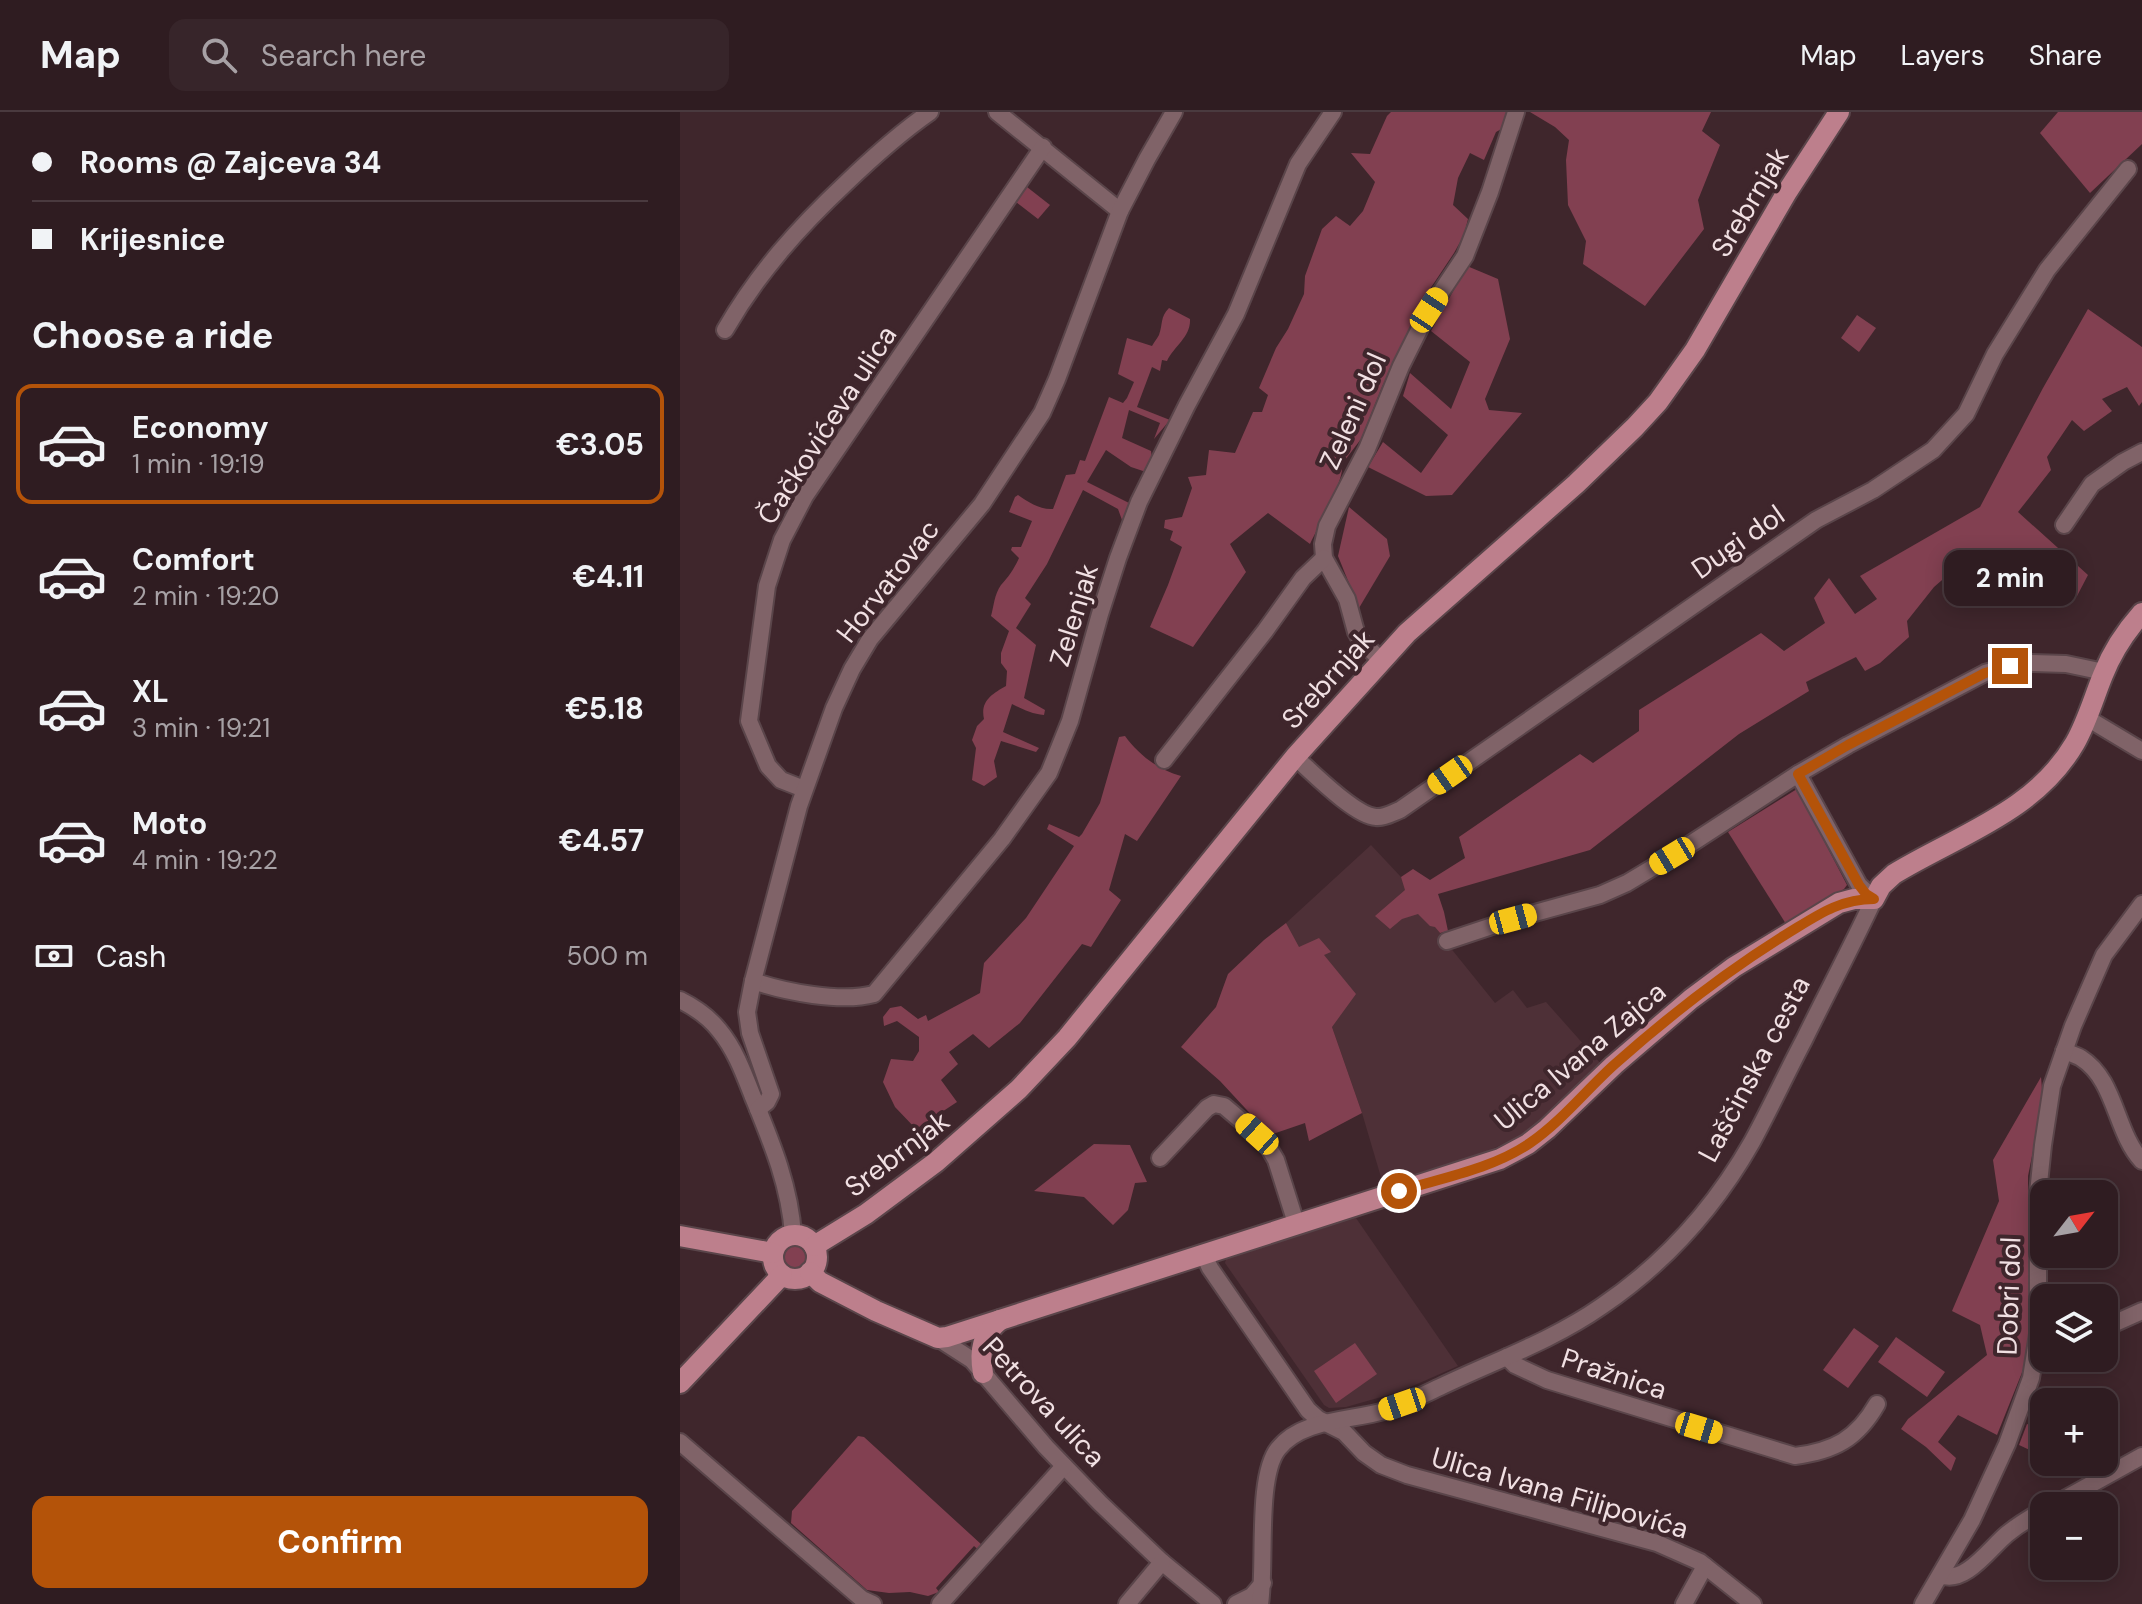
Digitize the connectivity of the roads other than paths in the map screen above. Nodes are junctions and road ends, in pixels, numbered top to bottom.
1 (930, 112) edge
2 (997, 112) edge
3 (1174, 112) edge
4 (1333, 112) edge
5 (1516, 112) edge
6 (1839, 112) edge
7 (1043, 147) junction
8 (2128, 169) dead end
9 (1120, 211) junction
10 (725, 330) dead end
11 (2142, 452) edge
12 (2064, 525) dead end
13 (1324, 558) junction
14 (2142, 613) edge
15 (1381, 660) junction
16 (2104, 672) junction
17 (2087, 718) junction
18 (2142, 751) edge
19 (1295, 757) junction
20 (1164, 760) dead end
21 (1798, 774) junction
22 (804, 789) junction
23 (1874, 899) junction
24 (2142, 904) edge
25 (1447, 941) dead end
26 (753, 981) junction
27 (680, 1000) edge
28 (2064, 1051) junction
29 (758, 1109) junction
30 (1160, 1158) dead end
31 (2142, 1161) edge
32 (1296, 1223) junction
33 (793, 1235) junction
34 (680, 1236) edge
35 (814, 1246) junction
36 (773, 1253) junction
37 (1203, 1253) junction
38 (810, 1272) junction
39 (782, 1275) junction
40 (2039, 1284) edge
41 (2142, 1311) edge
42 (1003, 1317) junction
43 (2118, 1322) edge
44 (938, 1338) junction
45 (1507, 1357) junction
46 (2033, 1372) edge
47 (983, 1373) junction
48 (680, 1383) edge
49 (1877, 1404) dead end
50 (1326, 1423) junction
51 (680, 1442) edge
52 (2142, 1456) edge
53 (1064, 1466) junction
54 (2077, 1492) edge
55 (2030, 1519) edge
56 (1162, 1562) junction
57 (1705, 1566) junction
58 (1941, 1575) junction
59 (1263, 1583) junction
60 (873, 1604) edge
61 (940, 1604) edge
62 (1127, 1604) edge
63 (1213, 1604) edge
64 (1236, 1604) edge
65 (1260, 1604) edge
66 (1684, 1604) edge
67 (1753, 1604) edge
68 (1923, 1604) edge

1 - 10 street
2 - 7 street
3 - 9 street, Horvatovac
4 - 26 street, Zelenjak
5 - 13 street, Zeleni dol
6 - 15 main road, Srebrnjak
7 - 9 street
7 - 22 street, Čačkovićeva ulica
8 - 19 street, Dugi dol
9 - 22 street, Horvatovac
11 - 12 street
13 - 15 street
13 - 20 street
14 - 16 main road, Laščinska cesta
15 - 19 main road, Srebrnjak
16 - 17 main road, Laščinska cesta
16 - 21 street
17 - 18 street
17 - 23 main road, Laščinska cesta
19 - 35 main road, Srebrnjak
21 - 23 street
21 - 25 street
22 - 26 street, Horvatovac
23 - 32 main road, Ulica Ivana Zajca
23 - 45 street, Laščinska cesta
24 - 28 street, Dobri dol
26 - 29 street, Horvatovac
27 - 29 street
28 - 31 street
28 - 40 street, Dobri dol
29 - 33 street
30 - 32 street
32 - 37 main road, Ulica Ivana Zajca
33 - 35 main road
33 - 36 main road
34 - 36 main road
35 - 38 main road
36 - 39 main road
37 - 42 main road, Ulica Ivana Zajca
37 - 50 street, Ulica Ivana Filipovića
38 - 39 main road
38 - 44 main road, Petrova ulica
39 - 48 main road
41 - 43 street
42 - 44 main road, Ulica Ivana Zajca
42 - 47 main road
44 - 47 street, Petrova ulica
45 - 49 street, Pražnica
45 - 50 street, Laščinska cesta
46 - 58 street, Dobri dol
47 - 53 street, Petrova ulica
50 - 57 street, Ulica Ivana Filipovića
50 - 59 street, Laščinska cesta
51 - 60 street
52 - 54 street
53 - 56 street, Petrova ulica
53 - 61 street
55 - 58 street
56 - 62 street
56 - 63 street, Petrova ulica
57 - 66 street
57 - 67 street, Ulica Ivana Filipovića
58 - 68 street, Dobri dol
59 - 64 street
59 - 65 street, Laščinska cesta

